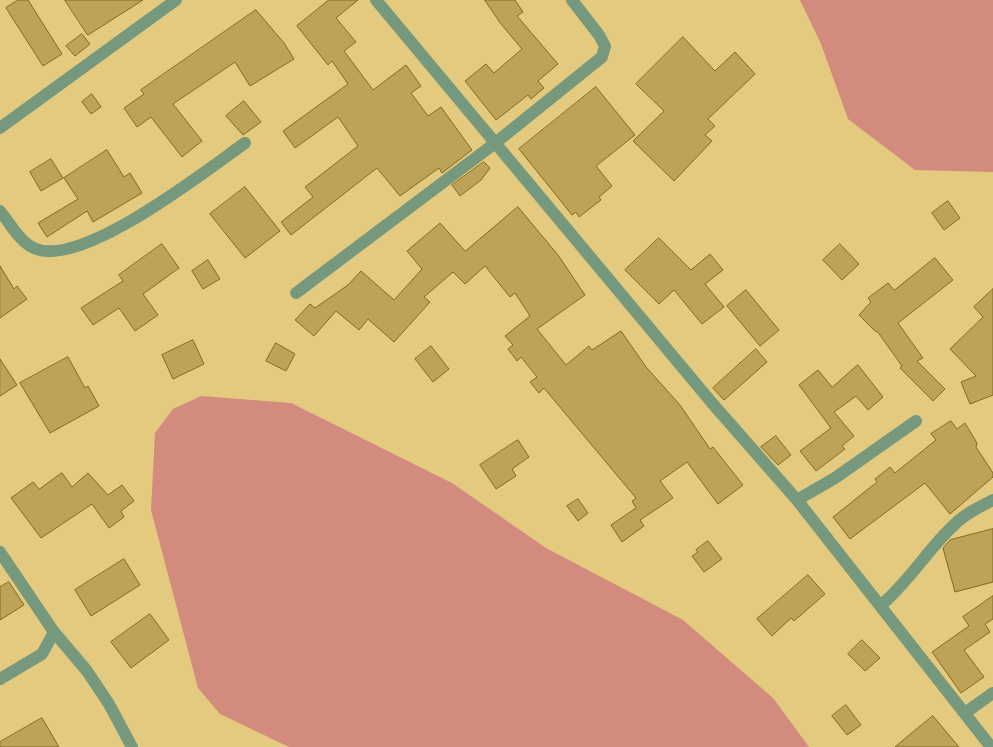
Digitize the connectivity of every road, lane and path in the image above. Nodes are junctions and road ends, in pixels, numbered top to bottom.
1 (176, 0) edge
2 (376, 0) edge
3 (572, 0) edge
4 (0, 128) edge
5 (245, 143) dead end
6 (494, 144) junction
7 (0, 211) edge
8 (296, 293) dead end
9 (916, 421) dead end
10 (797, 500) junction
11 (993, 500) edge
12 (0, 552) edge
13 (880, 606) junction
14 (54, 632) junction
15 (0, 679) edge
16 (993, 693) edge
17 (964, 713) junction
18 (132, 747) edge
19 (991, 747) edge

1 - 4 street
2 - 6 street
3 - 6 street
5 - 7 street
6 - 8 street
6 - 10 street
9 - 10 street
10 - 13 street
11 - 13 street
12 - 14 street
13 - 17 street
14 - 15 street
14 - 18 street
16 - 17 street
17 - 19 street

